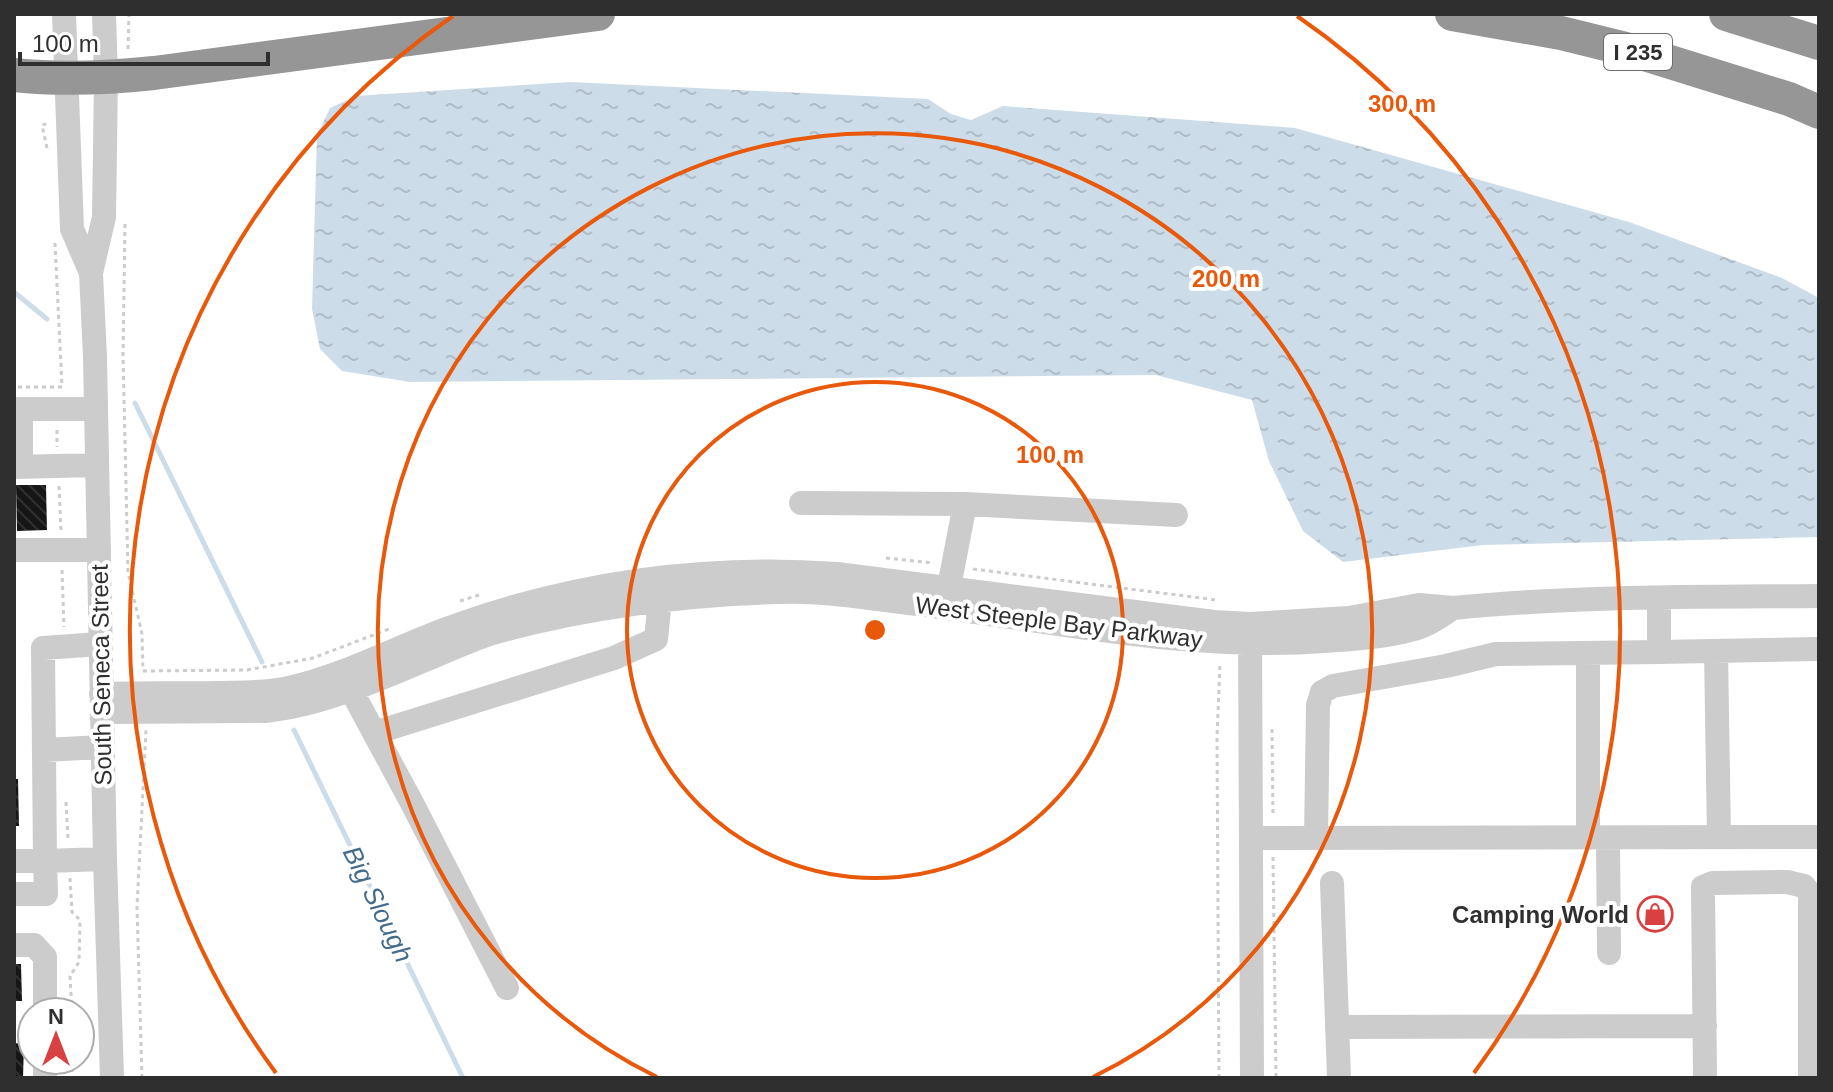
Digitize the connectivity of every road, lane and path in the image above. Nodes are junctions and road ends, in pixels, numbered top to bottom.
1 (64, 14) edge
2 (104, 14) edge
3 (129, 14) edge
4 (598, 14) edge
5 (1452, 14) edge
6 (1726, 14) edge
7 (1564, 24) edge
8 (1819, 43) edge
9 (117, 70) junction
10 (14, 75) edge
11 (66, 78) junction
12 (1819, 112) edge
13 (125, 221) dead end
14 (91, 273) junction
15 (62, 387) dead end
16 (16, 402) edge
17 (96, 409) junction
18 (97, 465) junction
19 (18, 467) edge
20 (801, 503) dead end
21 (965, 504) junction
22 (1176, 515) dead end
23 (14, 550) edge
24 (99, 550) junction
25 (877, 558) dead end
26 (950, 587) junction
27 (658, 589) junction
28 (484, 594) dead end
29 (1819, 596) edge
30 (1659, 598) junction
31 (457, 602) dead end
32 (1214, 622) junction
33 (391, 628) dead end
34 (1250, 634) junction
35 (100, 644) junction
36 (1819, 649) edge
37 (1716, 651) junction
38 (1659, 652) junction
39 (1588, 653) junction
40 (1220, 664) dead end
41 (346, 680) junction
42 (144, 692) junction
43 (101, 703) junction
44 (374, 733) junction
45 (102, 747) junction
46 (44, 750) junction
47 (1719, 837) junction
48 (1819, 837) edge
49 (1251, 838) junction
50 (1316, 838) junction
51 (1598, 838) junction
52 (105, 859) junction
53 (14, 861) edge
54 (45, 861) junction
55 (1332, 883) dead end
56 (14, 894) edge
57 (14, 945) edge
58 (1609, 953) dead end
59 (507, 988) dead end
60 (45, 996) edge
61 (1705, 1026) junction
62 (1337, 1027) junction
63 (112, 1078) edge
64 (142, 1078) edge
65 (1219, 1078) edge
66 (1252, 1078) edge
67 (1339, 1078) edge
68 (1705, 1078) edge
69 (1810, 1078) edge

1 - 11 street, South Seneca Street
2 - 9 street, South Seneca Street
3 - 9 path
4 - 9 highway
5 - 7 highway, I 235
6 - 8 highway
7 - 12 highway, I 235
9 - 11 highway
9 - 14 street, South Seneca Street
10 - 11 highway
11 - 14 street, South Seneca Street
13 - 42 path
14 - 17 street, South Seneca Street
15 - 16 path
16 - 17 street
16 - 19 street
17 - 18 street, South Seneca Street
18 - 19 street
18 - 24 street, South Seneca Street
20 - 21 street
21 - 22 street
21 - 26 street
23 - 24 street
24 - 35 street, South Seneca Street
25 - 26 path
26 - 27 street, West Steeple Bay Parkway
26 - 32 street, West Steeple Bay Parkway
26 - 32 path
26 - 34 street, West Steeple Bay Parkway
27 - 41 street, West Steeple Bay Parkway
27 - 44 street
28 - 31 path
29 - 30 street, West Steeple Bay Parkway
30 - 34 street, West Steeple Bay Parkway
30 - 38 street
32 - 34 street, West Steeple Bay Parkway
33 - 42 path
34 - 49 street
35 - 43 street, South Seneca Street
35 - 46 street
36 - 37 street
37 - 38 street
37 - 47 street
38 - 39 street
39 - 50 street
39 - 51 street
40 - 65 path
41 - 42 street, West Steeple Bay Parkway
41 - 44 street
42 - 43 street, West Steeple Bay Parkway
42 - 64 path
43 - 45 street, South Seneca Street
44 - 59 street
45 - 46 street
45 - 52 street, South Seneca Street
46 - 54 street
47 - 48 street
47 - 51 street
49 - 50 street
49 - 66 street
50 - 51 street
51 - 58 street
52 - 54 street
52 - 63 street, South Seneca Street
53 - 54 street
54 - 56 street
55 - 62 street
57 - 60 street
61 - 62 street
61 - 68 street
61 - 69 street
62 - 67 street

